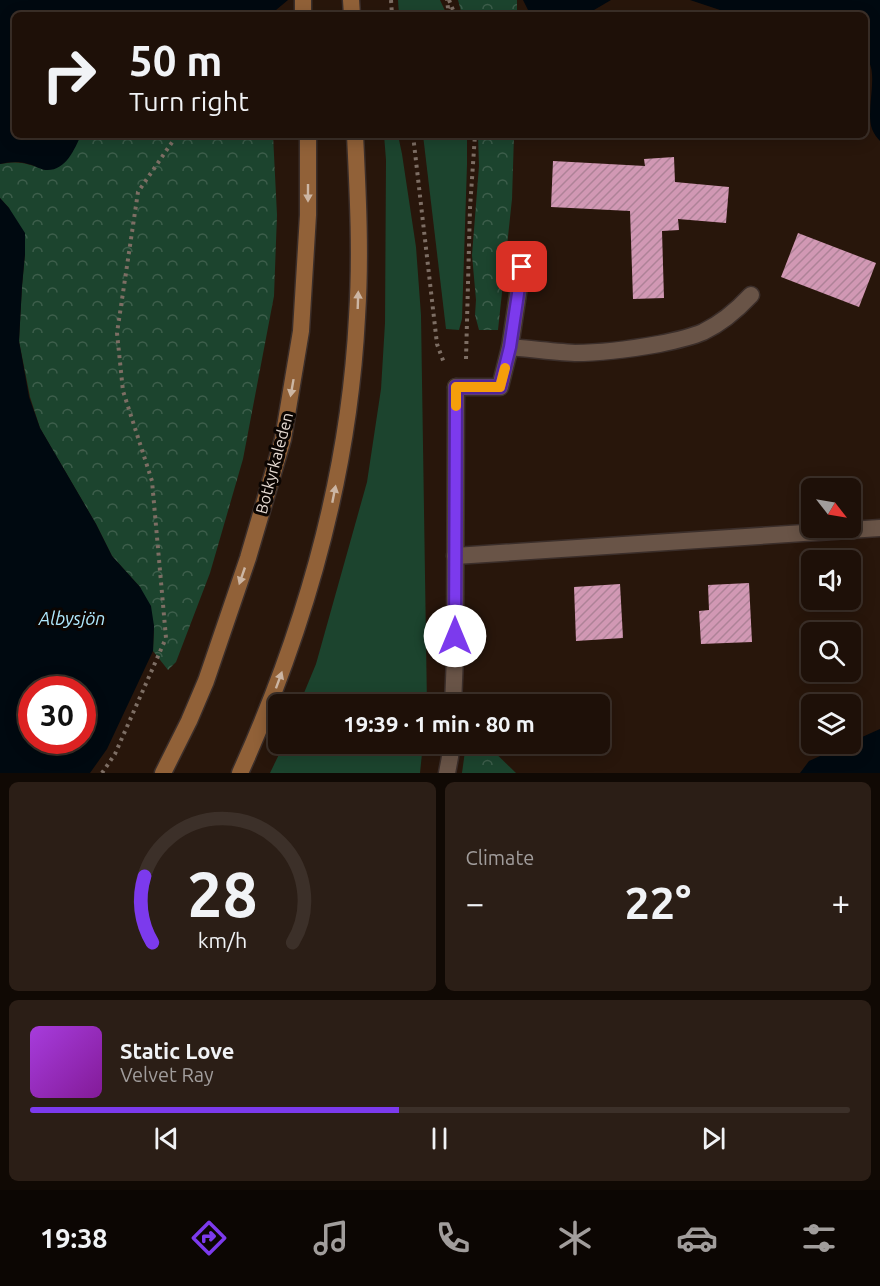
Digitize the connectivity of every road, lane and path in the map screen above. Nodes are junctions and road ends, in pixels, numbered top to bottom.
1 (175, 138) edge
2 (308, 138) edge
3 (355, 138) edge
4 (413, 138) edge
5 (475, 138) edge
6 (522, 267) dead end
7 (751, 296) dead end
8 (510, 347) junction
9 (461, 387) junction
10 (880, 528) edge
11 (455, 556) junction
12 (453, 694) edge
13 (450, 754) edge
14 (102, 773) edge
15 (163, 773) edge
16 (240, 773) edge
17 (447, 773) edge

1 - 14 path
2 -> 15 main road, Botkyrkaleden
16 -> 3 main road
4 - 9 path
5 - 9 path
6 - 8 street
7 - 8 street
8 - 9 street
9 - 11 street
10 - 11 street
11 - 12 street
13 - 17 street

